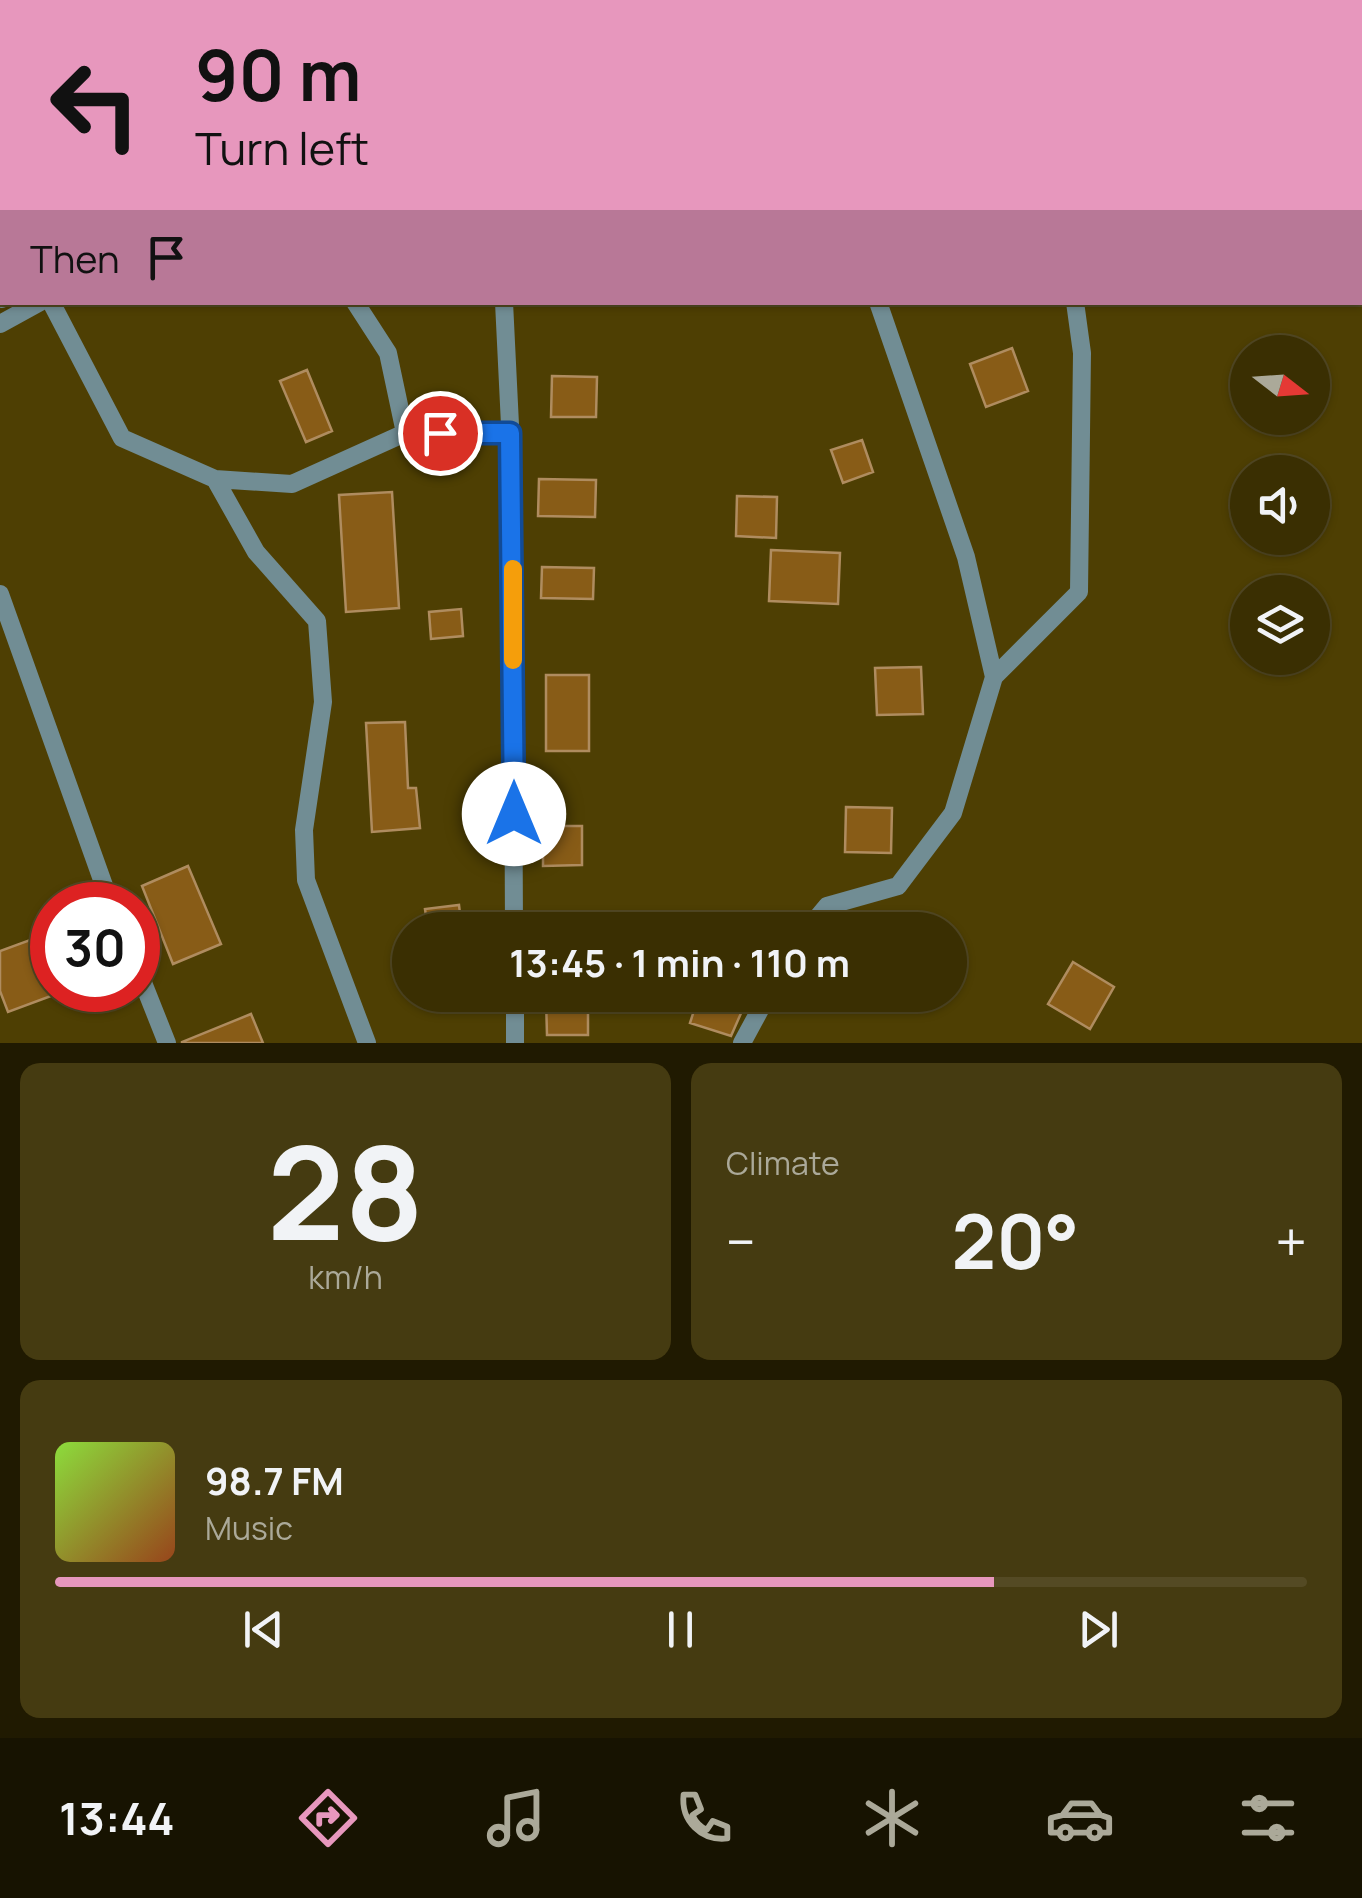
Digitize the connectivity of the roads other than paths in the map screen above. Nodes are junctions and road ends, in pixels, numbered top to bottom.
1 (53, 305) edge
2 (357, 305) edge
3 (504, 305) edge
4 (879, 305) edge
5 (1074, 305) edge
6 (404, 433) junction
7 (510, 433) junction
8 (216, 479) junction
9 (0, 594) edge
10 (994, 677) junction
11 (103, 882) edge
12 (514, 912) edge
13 (821, 912) edge
14 (155, 1012) edge
15 (515, 1012) edge
16 (759, 1012) edge
17 (168, 1043) edge
18 (367, 1043) edge
19 (515, 1043) edge
20 (742, 1043) edge

1 - 8 street
2 - 6 street
3 - 7 street
4 - 10 street
5 - 10 street
6 - 7 street
6 - 8 street
7 - 12 street
8 - 18 street
9 - 11 street
10 - 13 street
14 - 17 street
15 - 19 street
16 - 20 street

